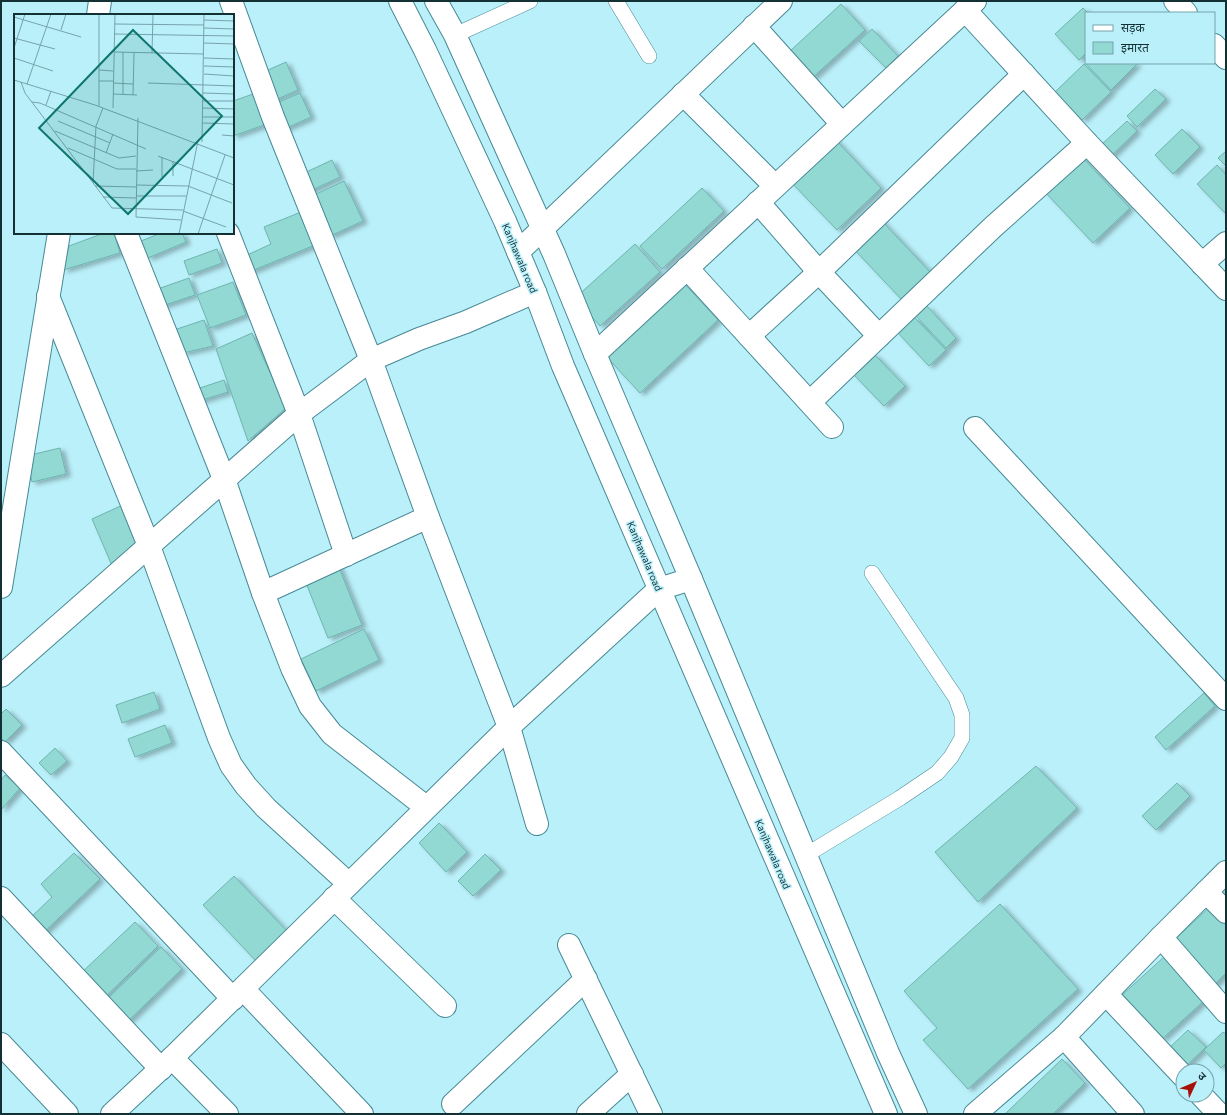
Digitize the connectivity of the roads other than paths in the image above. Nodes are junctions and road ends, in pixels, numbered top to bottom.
1 (100, 1) edge
2 (231, 1) edge
3 (400, 1) edge
4 (436, 1) edge
5 (530, 1) edge
6 (616, 1) edge
7 (780, 1) edge
8 (1175, 1) edge
9 (970, 5) edge
10 (1185, 12) edge
11 (98, 14) edge
12 (754, 26) junction
13 (455, 35) junction
14 (1215, 46) edge
15 (649, 56) dead end
16 (1226, 58) edge
17 (1024, 74) junction
18 (683, 94) junction
19 (842, 124) junction
20 (1087, 143) junction
21 (775, 186) junction
22 (758, 202) junction
23 (543, 228) junction
24 (59, 234) edge
25 (126, 234) edge
26 (228, 234) edge
27 (1226, 243) edge
28 (518, 252) junction
29 (1202, 264) junction
30 (687, 268) junction
31 (819, 272) junction
32 (1226, 289) edge
33 (535, 292) junction
34 (48, 296) junction
35 (748, 336) junction
36 (879, 336) junction
37 (595, 354) junction
38 (371, 360) junction
39 (810, 402) junction
40 (299, 414) junction
41 (832, 427) dead end
42 (975, 428) dead end
43 (224, 479) junction
44 (428, 517) junction
45 (149, 546) junction
46 (346, 555) junction
47 (872, 573) dead end
48 (691, 579) junction
49 (1, 587) edge
50 (659, 589) junction
51 (263, 593) junction
52 (1, 676) edge
53 (1226, 699) edge
54 (509, 727) junction
55 (1, 752) edge
56 (426, 807) junction
57 (537, 824) dead end
58 (806, 855) junction
59 (1226, 872) edge
60 (342, 891) junction
61 (1206, 892) junction
62 (1, 898) edge
63 (1226, 912) edge
64 (1162, 937) junction
65 (570, 945) dead end
66 (586, 979) junction
67 (238, 994) junction
68 (1106, 994) junction
69 (445, 1006) dead end
70 (1226, 1012) edge
71 (1064, 1037) junction
72 (1, 1044) edge
73 (166, 1063) junction
74 (1175, 1067) edge
75 (632, 1074) junction
76 (1209, 1103) edge
77 (453, 1104) dead end
78 (913, 1113) edge
79 (67, 1114) edge
80 (112, 1114) edge
81 (227, 1114) edge
82 (362, 1114) edge
83 (588, 1114) edge
84 (651, 1114) edge
85 (886, 1114) edge
86 (975, 1114) edge
87 (1133, 1114) edge
88 (1219, 1114) edge

1 - 11 street
2 - 38 street
3 - 28 street, Kanjhawala road
4 - 13 street
5 - 13 lane
6 - 15 lane
7 - 12 street
8 - 10 street
9 - 17 street
9 - 19 street
12 - 18 street
12 - 19 street
13 - 23 street
14 - 16 street
17 - 20 street
17 - 31 street
18 - 21 street
18 - 23 street
19 - 21 street
20 - 29 street
20 - 36 street
21 - 22 street
22 - 30 street
22 - 31 street
23 - 28 street
23 - 37 street
24 - 34 street
25 - 43 street
26 - 40 street
27 - 29 street
28 - 33 street, Kanjhawala road
29 - 32 street
30 - 35 street
30 - 37 street
31 - 35 street
31 - 36 street
33 - 38 street
33 - 50 street, Kanjhawala road
34 - 45 street
34 - 49 street
35 - 39 street
36 - 39 street
37 - 48 street
38 - 40 street
38 - 44 street
39 - 41 street
40 - 43 street
40 - 46 street
42 - 53 street
43 - 45 street
43 - 51 street
44 - 46 street
44 - 54 street
45 - 52 street
45 - 60 street
46 - 51 street
47 - 58 lane
48 - 50 street
48 - 58 street
50 - 54 street
50 - 85 street, Kanjhawala road
51 - 56 street
54 - 56 street
54 - 57 street
55 - 67 street
56 - 60 street
58 - 78 street
59 - 61 street
60 - 67 street
60 - 69 street
61 - 63 street
61 - 64 street
62 - 73 street
64 - 68 street
64 - 70 street
65 - 66 street
66 - 75 street
66 - 77 street
67 - 73 street
67 - 82 street
68 - 71 street
68 - 74 street
71 - 86 street
71 - 87 street
72 - 79 street
73 - 80 street
73 - 81 street
75 - 83 street
75 - 84 street
76 - 88 street

